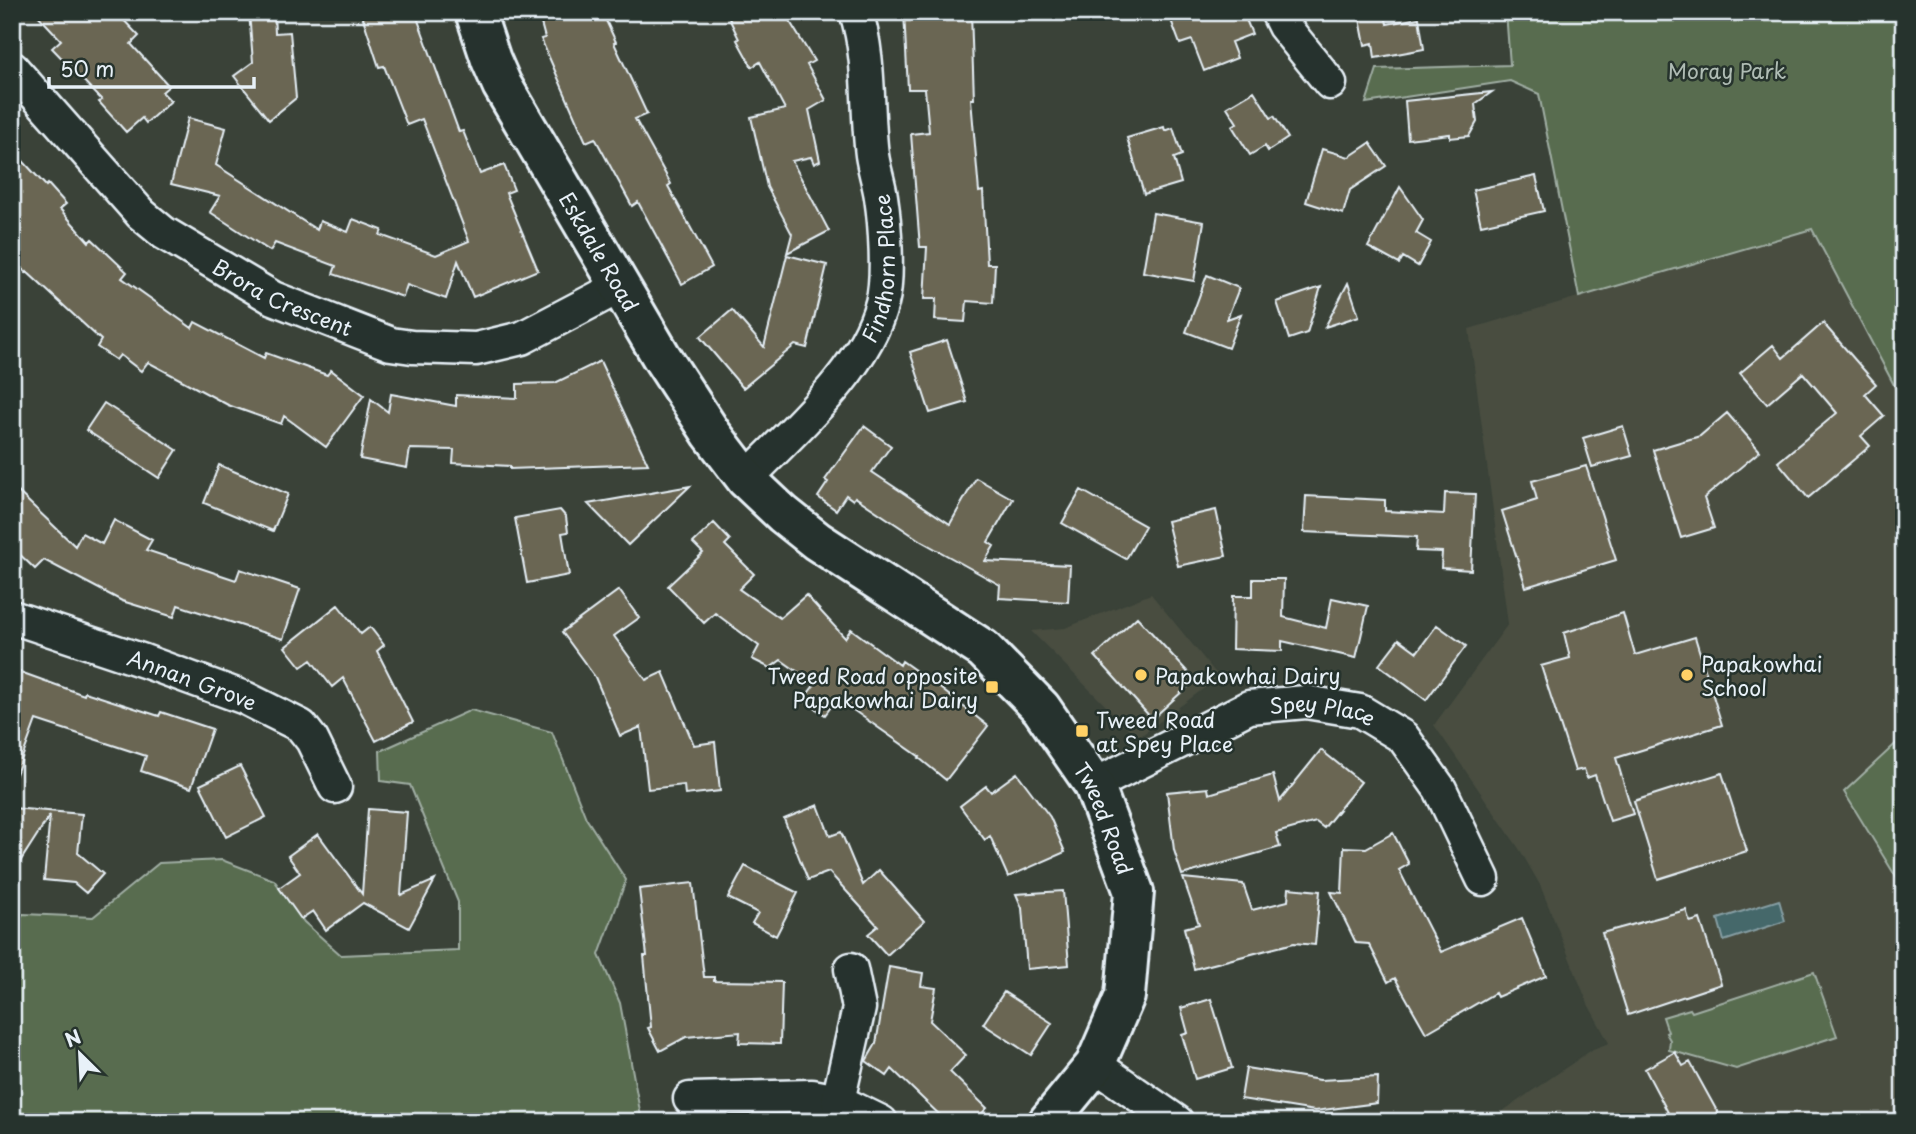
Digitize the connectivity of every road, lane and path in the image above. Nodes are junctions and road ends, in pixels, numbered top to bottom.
1 (475, 12) edge
2 (856, 12) edge
3 (1277, 12) edge
4 (12, 68) edge
5 (1330, 83) dead end
6 (619, 287) junction
7 (746, 479) junction
8 (12, 617) edge
9 (1094, 785) junction
10 (335, 787) dead end
11 (1483, 878) dead end
12 (852, 970) dead end
13 (1095, 1065) junction
14 (690, 1099) dead end
15 (838, 1101) junction
16 (881, 1122) edge
17 (1048, 1122) edge
18 (1177, 1122) edge

1 - 6 street, Eskdale Road
2 - 7 street, Findhorn Place
3 - 5 street
4 - 6 street, Brora Crescent
6 - 7 street, Eskdale Road
7 - 9 street, Tweed Road
8 - 10 street, Annan Grove
9 - 11 street, Spey Place
9 - 13 street, Tweed Road
12 - 15 street
13 - 17 street, Tweed Road
13 - 18 street
14 - 15 street
15 - 16 street

